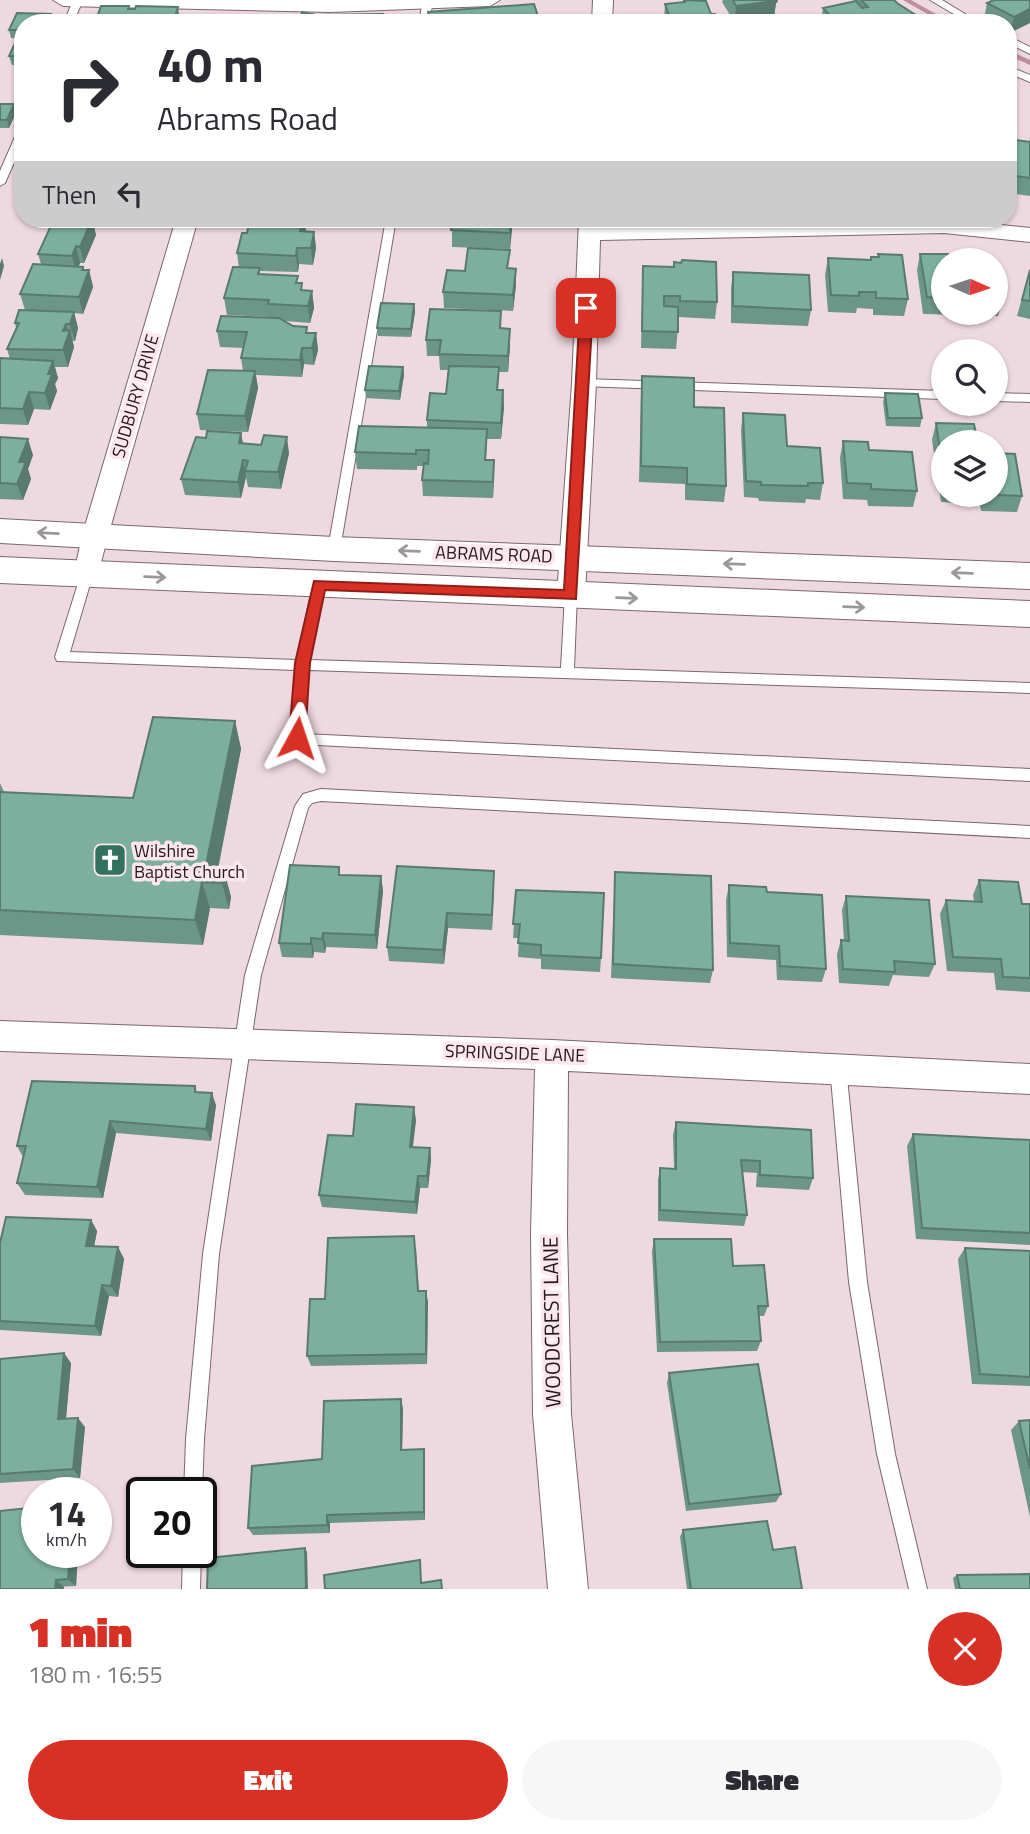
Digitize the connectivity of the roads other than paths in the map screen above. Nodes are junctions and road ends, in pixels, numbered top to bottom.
1 (63, 0) edge
2 (78, 0) edge
3 (490, 0) edge
4 (935, 0) edge
5 (247, 9) edge
6 (427, 9) edge
7 (960, 14) edge
8 (14, 151) edge
9 (0, 183) edge
10 (184, 228) edge
11 (389, 228) edge
12 (589, 228) edge
13 (963, 228) edge
14 (1030, 235) edge
15 (584, 383) junction
16 (931, 395) edge
17 (1008, 397) edge
18 (1030, 398) edge
19 (0, 531) edge
20 (95, 536) junction
21 (334, 549) junction
22 (572, 557) junction
23 (0, 570) edge
24 (87, 574) junction
25 (1030, 576) edge
26 (319, 584) junction
27 (570, 595) junction
28 (1030, 614) edge
29 (303, 663) junction
30 (566, 672) junction
31 (1030, 688) edge
32 (1030, 775) edge
33 (1030, 832) edge
34 (0, 1036) edge
35 (245, 1043) junction
36 (552, 1055) junction
37 (838, 1067) junction
38 (1030, 1079) edge
39 (194, 1477) edge
40 (192, 1568) edge
41 (191, 1589) edge
42 (568, 1589) edge
43 (918, 1589) edge

1 - 2 street
2 - 5 street
3 - 6 street
4 - 7 lane
5 - 6 street
8 - 9 lane
10 - 20 street, SUDBURY DRIVE
11 - 21 lane
12 - 15 street
13 - 14 street
15 - 16 lane
15 - 22 street
17 - 18 lane
20 -> 19 main road, ABRAMS ROAD
20 - 21 main road, ABRAMS ROAD
20 - 24 street, SUDBURY DRIVE
22 -> 21 main road, ABRAMS ROAD
25 -> 22 main road, ABRAMS ROAD
22 - 27 street
23 - 24 main road
24 -> 26 main road
24 - 29 lane
26 - 27 main road
26 - 29 lane
27 -> 28 main road
27 - 30 lane
29 - 30 lane
29 - 32 lane
30 - 31 lane
33 - 35 lane
34 - 35 street, SPRINGSIDE LANE
35 - 36 street, SPRINGSIDE LANE
35 - 39 lane
36 - 37 street, SPRINGSIDE LANE
36 - 42 street, WOODCREST LANE
37 - 38 street, SPRINGSIDE LANE
37 - 43 lane
40 - 41 lane

